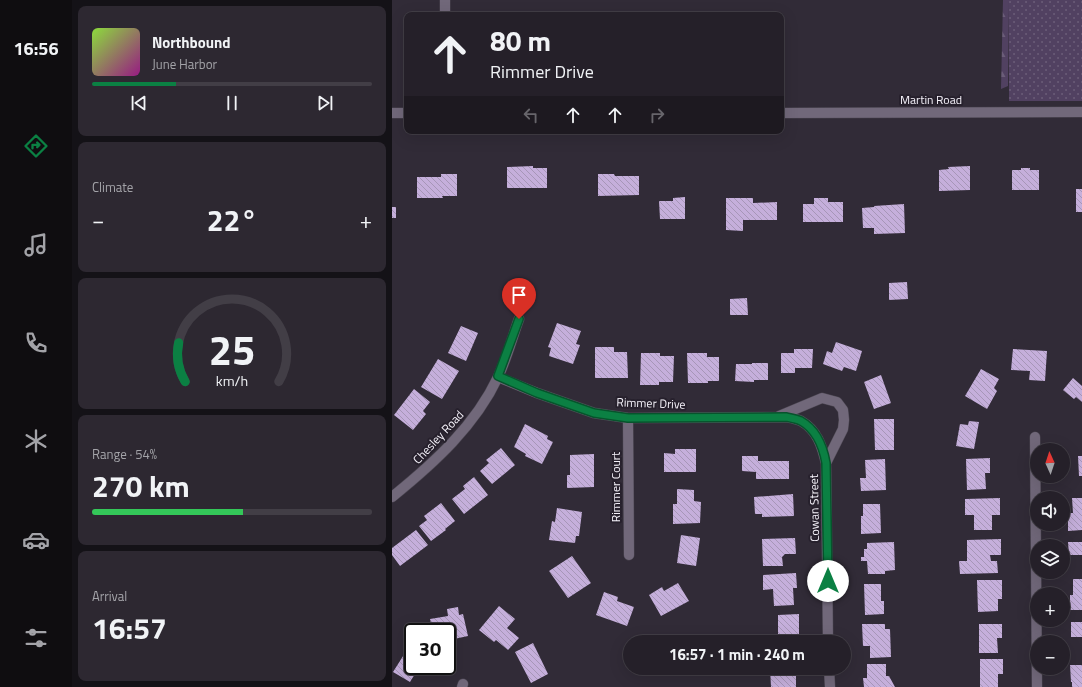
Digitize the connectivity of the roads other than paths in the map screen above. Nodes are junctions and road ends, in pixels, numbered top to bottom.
1 (445, 0) edge
2 (445, 12) edge
3 (1082, 112) edge
4 (784, 113) edge
5 (392, 114) edge
6 (404, 114) edge
7 (519, 319) dead end
8 (498, 376) junction
9 (781, 417) junction
10 (628, 418) junction
11 (1035, 437) dead end
12 (826, 463) junction
13 (392, 496) edge
14 (629, 555) dead end
15 (828, 635) edge
16 (829, 675) edge
17 (830, 687) edge
18 (1037, 687) edge

1 - 2 street
3 - 4 street, Martin Road
5 - 6 street
7 - 8 street, Chesley Road
8 - 10 street, Rimmer Drive
8 - 13 street, Chesley Road
9 - 10 street, Rimmer Drive
9 - 12 street, Cowan Street
9 - 12 street
10 - 14 street, Rimmer Court
11 - 18 street
12 - 15 street, Cowan Street
16 - 17 street

